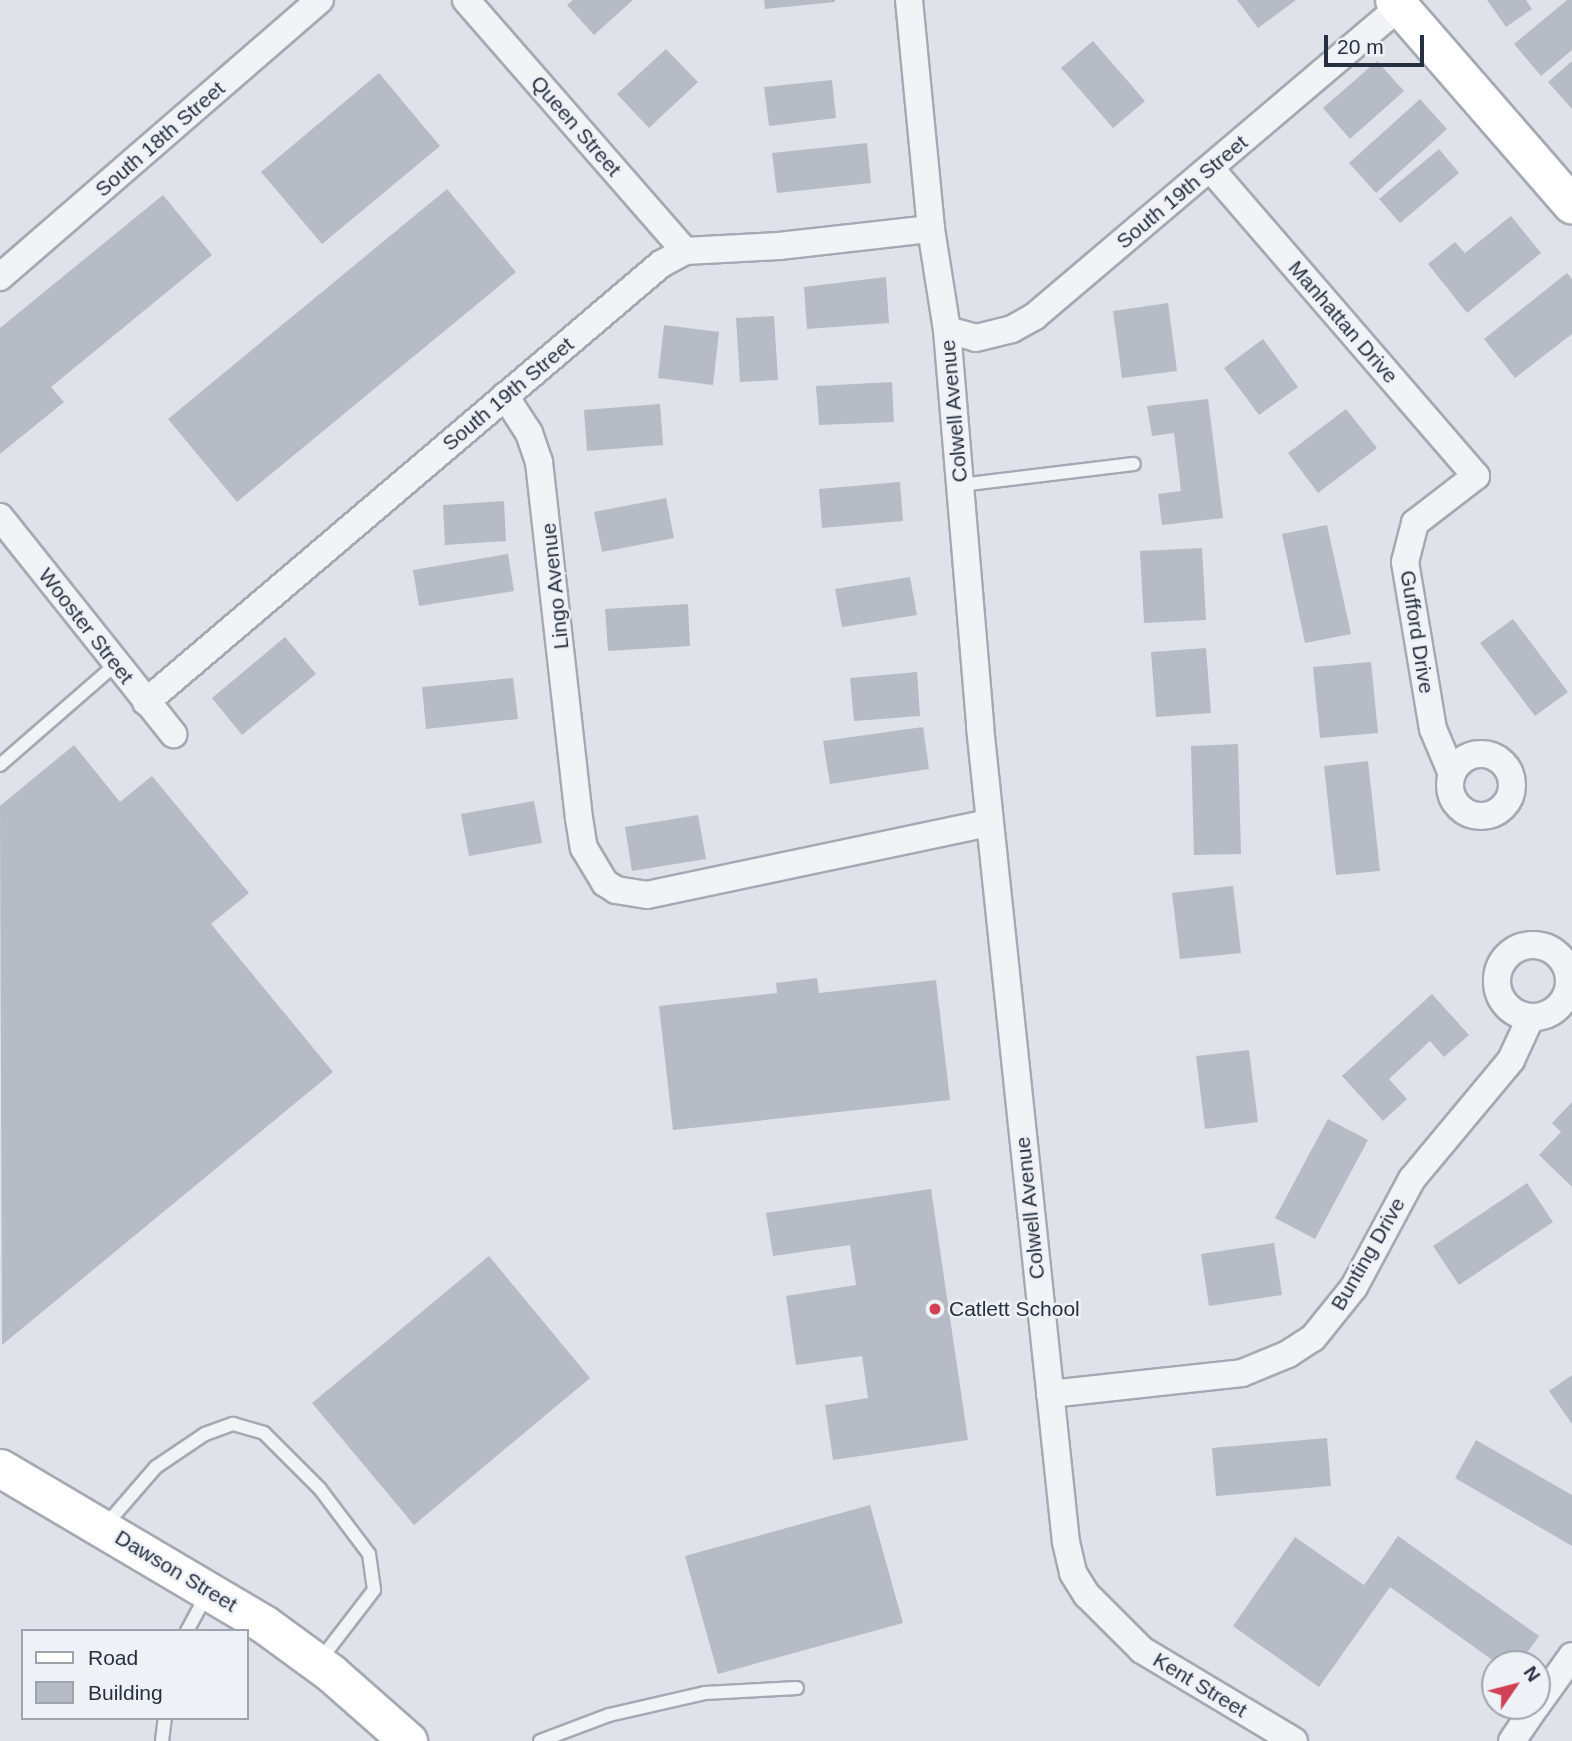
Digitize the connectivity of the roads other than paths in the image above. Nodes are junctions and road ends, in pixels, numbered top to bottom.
1 (320, 0) edge
2 (466, 0) edge
3 (909, 0) edge
4 (1397, 4) edge
5 (1210, 167) junction
6 (1572, 205) edge
7 (931, 229) junction
8 (685, 251) junction
9 (0, 277) edge
10 (947, 330) junction
11 (505, 396) junction
12 (1134, 464) dead end
13 (1476, 476) joint
14 (960, 485) junction
15 (0, 517) edge
16 (115, 665) junction
17 (146, 702) junction
18 (173, 734) dead end
19 (0, 765) edge
20 (1452, 774) dead end
21 (990, 823) junction
22 (1531, 1017) dead end
23 (1050, 1394) junction
24 (0, 1468) edge
25 (103, 1528) junction
26 (210, 1590) junction
27 (188, 1629) edge
28 (1142, 1650) joint
29 (1572, 1656) edge
30 (317, 1663) junction
31 (1551, 1686) edge
32 (797, 1688) dead end
33 (166, 1720) edge
34 (1527, 1720) edge
35 (162, 1741) edge
36 (408, 1741) edge
37 (540, 1741) edge
38 (1294, 1741) edge
39 (1512, 1741) edge

1 - 9 street, South 18th Street
2 - 8 street, Queen Street
3 - 7 street, Colwell Avenue
4 - 5 street, South 19th Street
4 - 6 street
5 - 10 street, South 19th Street
5 - 13 street, Manhattan Drive
7 - 8 street, South 19th Street
7 - 10 street, Colwell Avenue
8 - 11 street, South 19th Street
10 - 14 street, Colwell Avenue
11 - 17 street, South 19th Street
11 - 21 street, Lingo Avenue
12 - 14 lane
13 - 20 street, Gufford Drive
14 - 21 street, Colwell Avenue
15 - 16 street, Wooster Street
16 - 17 street, Wooster Street
16 - 19 lane
17 - 18 street, Wooster Street
21 - 23 street, Colwell Avenue
22 - 23 street, Bunting Drive
23 - 28 street, Colwell Avenue
24 - 25 street, Dawson Street
25 - 26 street, Dawson Street
25 - 30 lane
26 - 27 lane
26 - 30 street, Dawson Street
28 - 38 street, Kent Street
29 - 31 street
30 - 36 street, Dawson Street
32 - 37 lane
33 - 35 lane
34 - 39 street

